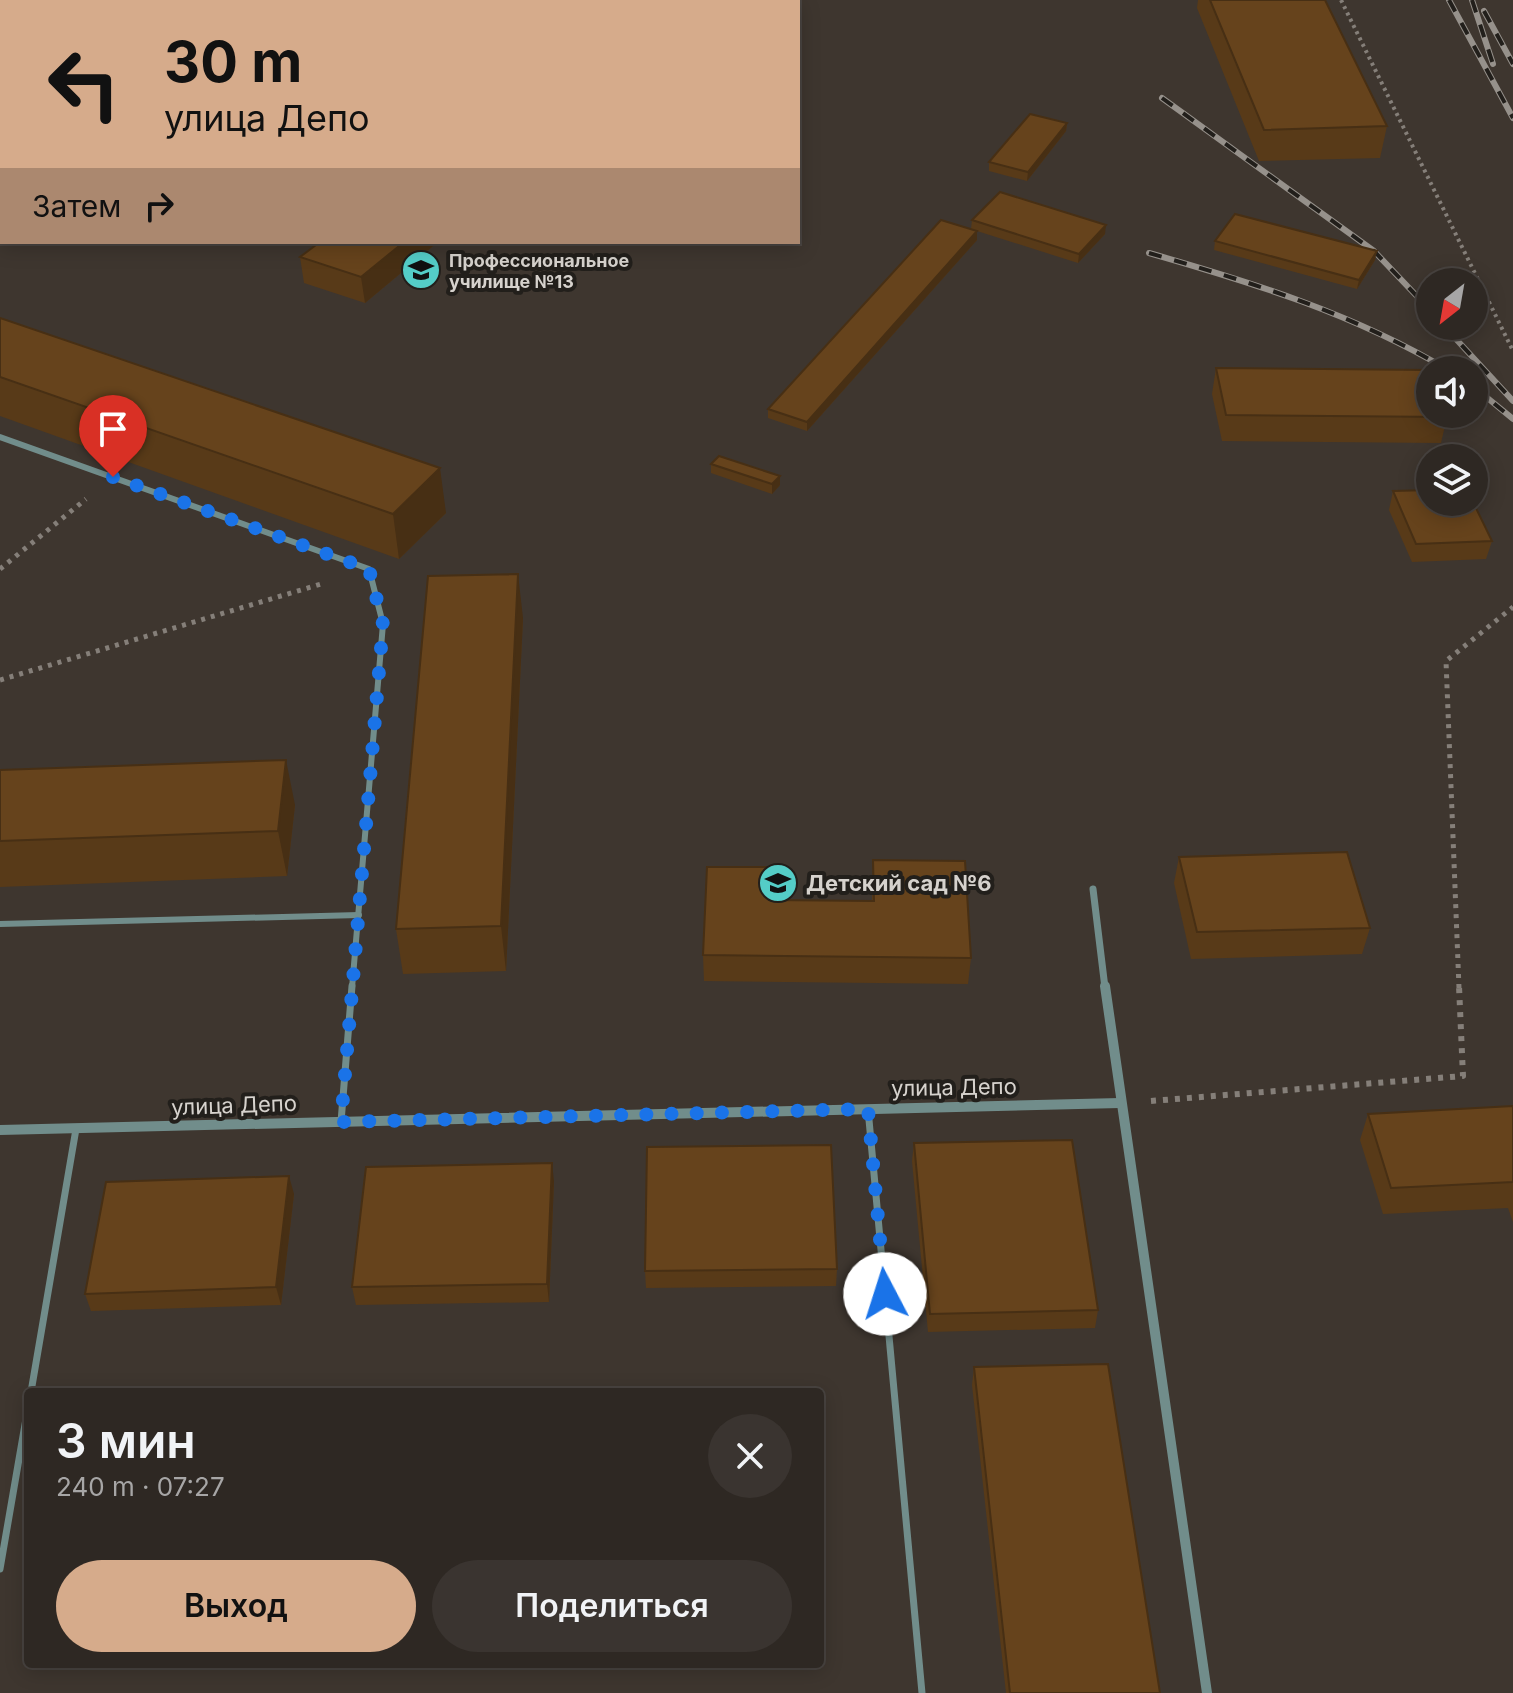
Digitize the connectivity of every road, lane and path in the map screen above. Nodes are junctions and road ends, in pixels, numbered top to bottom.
1 (1341, 0) edge
2 (1513, 351) edge
3 (0, 437) edge
4 (113, 477) junction
5 (0, 569) edge
6 (369, 569) junction
7 (1513, 607) edge
8 (0, 680) edge
9 (1093, 889) dead end
10 (359, 915) junction
11 (0, 924) edge
12 (1120, 1103) junction
13 (868, 1109) junction
14 (341, 1122) junction
15 (76, 1129) junction
16 (0, 1130) edge
17 (32, 1388) edge
18 (24, 1430) edge
19 (0, 1569) edge
20 (922, 1693) edge
21 (1207, 1693) edge

1 - 2 path
3 - 4 lane
4 - 5 path
4 - 6 lane
6 - 8 path
6 - 10 lane
7 - 12 path
9 - 12 street
10 - 11 lane
10 - 14 lane
12 - 13 street, улица Депо
12 - 21 street
13 - 14 street, улица Депо
13 - 20 lane
14 - 15 street, улица Депо
15 - 16 street, улица Депо
15 - 17 lane
18 - 19 lane

